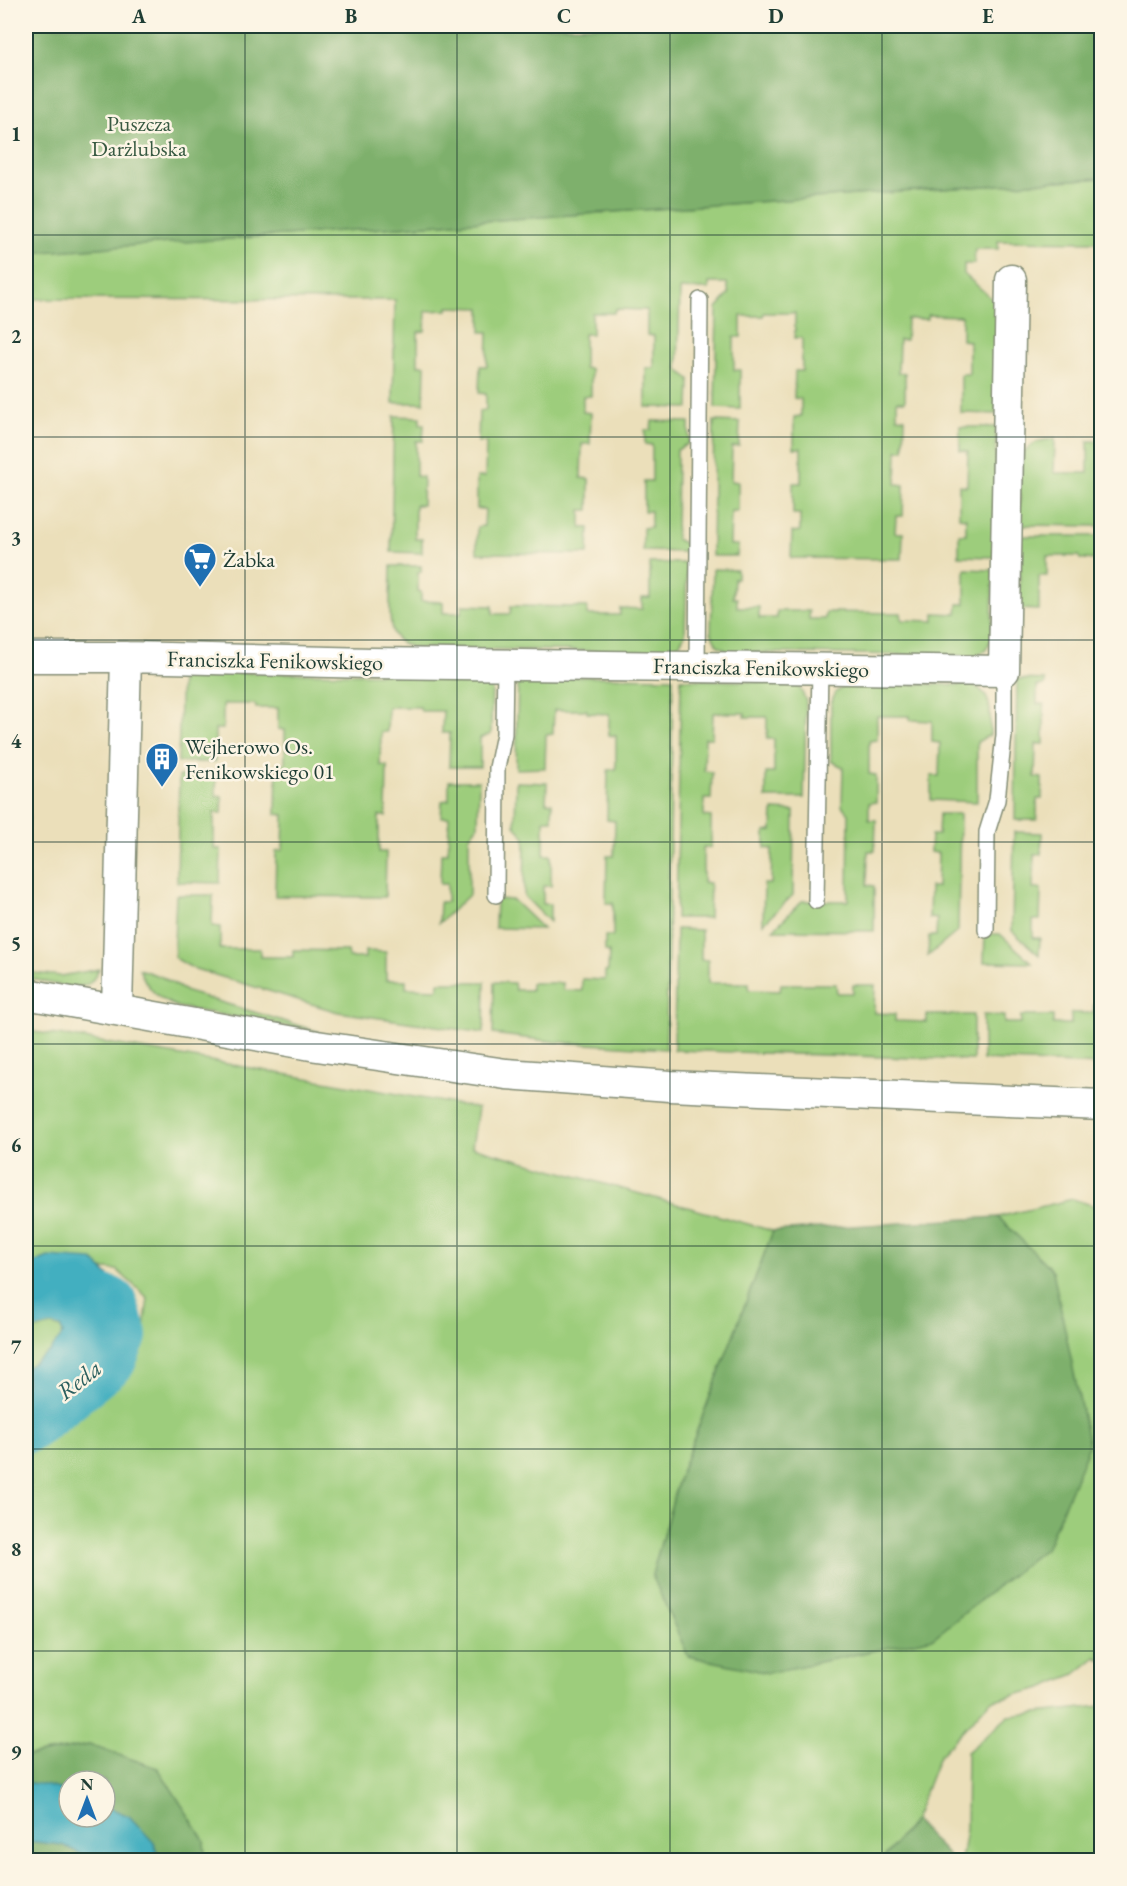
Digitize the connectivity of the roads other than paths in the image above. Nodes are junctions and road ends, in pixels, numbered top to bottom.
1 (1011, 279) dead end
2 (700, 300) dead end
3 (26, 657) edge
4 (126, 657) junction
5 (505, 663) junction
6 (697, 666) junction
7 (820, 667) junction
8 (1004, 671) junction
9 (496, 895) dead end
10 (816, 901) dead end
11 (986, 930) dead end
12 (26, 994) edge
13 (117, 1009) junction
14 (1101, 1105) edge

1 - 8 street
2 - 6 lane
3 - 4 street, Franciszka Fenikowskiego
4 - 5 street, Franciszka Fenikowskiego
4 - 13 street
5 - 6 street, Franciszka Fenikowskiego
5 - 9 lane
6 - 7 street, Franciszka Fenikowskiego
7 - 8 street, Franciszka Fenikowskiego
7 - 10 lane
8 - 11 lane
12 - 13 street
13 - 14 street

